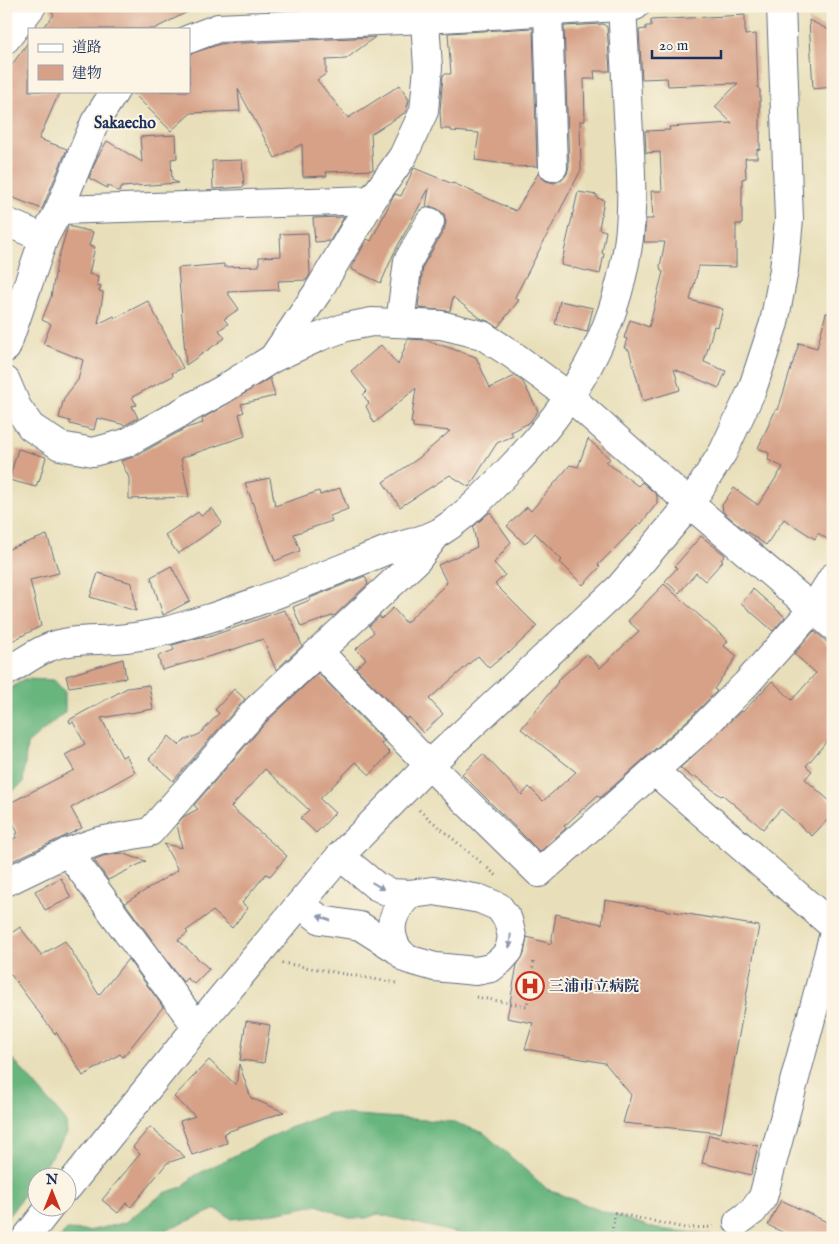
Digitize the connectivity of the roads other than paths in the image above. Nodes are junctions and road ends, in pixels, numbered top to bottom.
1 (32, 6) edge
2 (634, 6) edge
3 (781, 6) edge
4 (622, 7) edge
5 (548, 11) junction
6 (424, 12) edge
7 (215, 17) edge
8 (190, 38) edge
9 (6, 39) edge
10 (114, 92) edge
11 (553, 167) dead end
12 (372, 200) junction
13 (59, 210) junction
14 (6, 222) edge
15 (430, 222) dead end
16 (44, 238) junction
17 (400, 323) junction
18 (6, 348) edge
19 (273, 358) junction
20 (6, 381) edge
21 (570, 397) junction
22 (690, 504) junction
23 (437, 534) junction
24 (833, 577) edge
25 (823, 617) edge
26 (319, 652) junction
27 (6, 672) edge
28 (429, 765) junction
29 (654, 771) junction
30 (68, 852) junction
31 (340, 856) junction
32 (6, 882) edge
33 (410, 894) junction
34 (300, 904) junction
35 (833, 926) edge
36 (833, 937) edge
37 (398, 950) junction
38 (197, 1027) junction
39 (78, 1175) edge
40 (44, 1216) edge
41 (738, 1222) road end
42 (26, 1238) edge

1 - 9 street
2 - 4 street
3 - 22 street
4 - 5 street
4 - 21 street
5 - 6 street
5 - 11 street
6 - 7 street
6 - 12 street
7 - 8 street
10 - 13 street
12 - 13 street
12 - 19 street
13 - 16 street
14 - 16 street
15 - 17 street
16 - 18 street
17 - 19 street
17 - 21 street
19 - 20 street
21 - 22 street
21 - 23 street
22 - 25 street
22 - 28 street
23 - 26 street
23 - 27 street
24 - 25 street
25 - 29 street
26 - 28 street
26 - 30 street
28 - 29 street
28 - 31 street
29 - 35 street
30 - 32 street
30 - 38 street
31 -> 33 street
31 - 34 street
33 - 37 street
33 -> 37 street
37 -> 34 street
34 - 38 street
36 - 41 street
38 - 39 street
40 - 42 street

